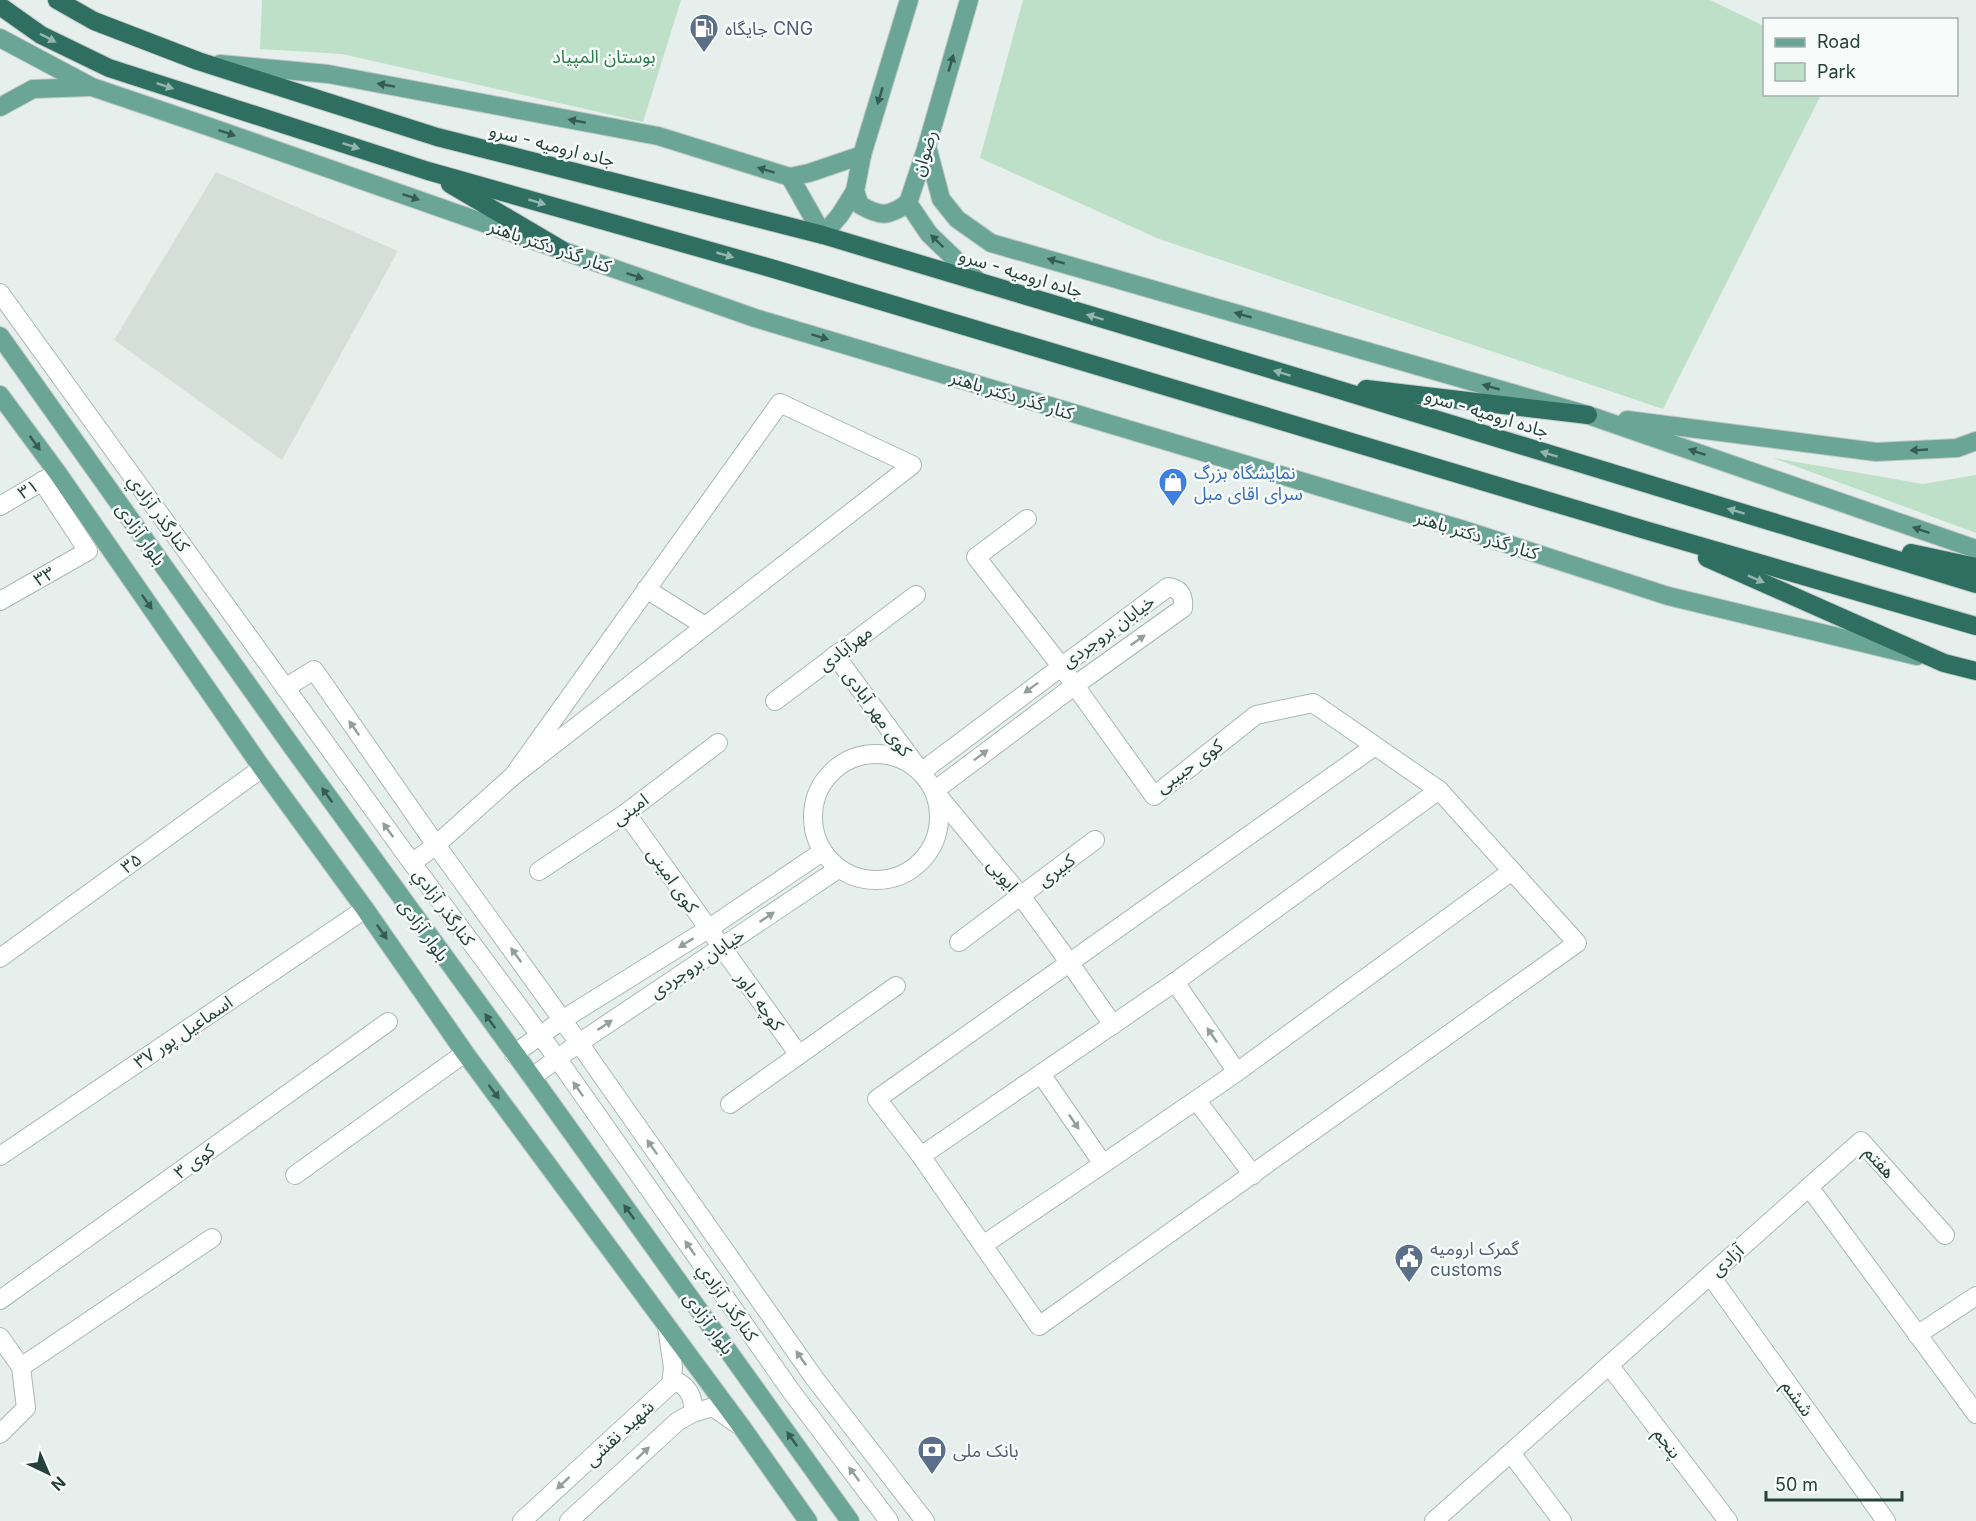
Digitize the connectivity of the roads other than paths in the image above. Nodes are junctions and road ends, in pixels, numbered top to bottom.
1 (57, 0) edge
2 (72, 0) edge
3 (909, 0) edge
4 (969, 0) edge
5 (0, 6) edge
6 (94, 21) junction
7 (0, 38) edge
8 (198, 61) junction
9 (92, 87) junction
10 (0, 107) edge
11 (927, 146) junction
12 (862, 155) junction
13 (428, 171) junction
14 (790, 177) junction
15 (855, 191) junction
16 (908, 203) junction
17 (823, 236) junction
18 (562, 250) junction
19 (979, 282) junction
20 (0, 292) edge
21 (0, 336) edge
22 (1320, 384) junction
23 (0, 396) edge
24 (1588, 415) junction
25 (1976, 441) edge
26 (50, 476) junction
27 (0, 506) edge
28 (1027, 519) dead end
29 (1792, 528) junction
30 (1645, 530) junction
31 (1976, 549) edge
32 (1976, 567) edge
33 (1976, 584) edge
34 (646, 589) junction
35 (916, 595) dead end
36 (0, 601) edge
37 (705, 626) junction
38 (1976, 626) edge
39 (835, 655) junction
40 (1944, 663) junction
41 (1061, 666) junction
42 (1976, 671) edge
43 (1976, 679) edge
44 (1074, 686) junction
45 (285, 688) junction
46 (775, 701) dead end
47 (718, 743) dead end
48 (1375, 746) junction
49 (262, 768) junction
50 (921, 772) junction
51 (513, 776) junction
52 (934, 790) junction
53 (1439, 790) junction
54 (626, 813) junction
55 (1095, 840) dead end
56 (436, 845) junction
57 (822, 852) junction
58 (412, 863) junction
59 (838, 869) junction
60 (1512, 871) junction
61 (539, 872) dead end
62 (1021, 896) junction
63 (365, 909) junction
64 (708, 929) junction
65 (958, 942) dead end
66 (721, 947) junction
67 (0, 958) edge
68 (1069, 962) junction
69 (1176, 982) junction
70 (896, 986) dead end
71 (562, 1020) junction
72 (388, 1022) dead end
73 (1113, 1025) junction
74 (540, 1038) junction
75 (579, 1043) junction
76 (465, 1053) junction
77 (514, 1054) junction
78 (799, 1055) junction
79 (557, 1058) junction
80 (1237, 1072) junction
81 (1041, 1074) junction
82 (532, 1077) junction
83 (1197, 1101) junction
84 (730, 1104) dead end
85 (0, 1156) edge
86 (921, 1156) junction
87 (1103, 1164) junction
88 (295, 1174) dead end
89 (1253, 1175) junction
90 (1809, 1187) junction
91 (1945, 1235) dead end
92 (212, 1239) dead end
93 (983, 1245) junction
94 (1710, 1275) junction
95 (1976, 1296) edge
96 (0, 1300) edge
97 (667, 1326) junction
98 (1917, 1335) junction
99 (0, 1337) edge
100 (1609, 1365) junction
101 (21, 1367) junction
102 (671, 1384) junction
103 (693, 1413) junction
104 (1976, 1414) edge
105 (741, 1426) junction
106 (0, 1434) edge
107 (1512, 1454) junction
108 (522, 1521) edge
109 (569, 1521) edge
110 (808, 1521) edge
111 (850, 1521) edge
112 (889, 1521) edge
113 (925, 1521) edge
114 (1434, 1521) edge
115 (1562, 1521) edge
116 (1728, 1521) edge
117 (1886, 1521) edge

1 - 6 highway, جاده ارومیه - سرو
2 - 6 main road
3 -> 12 main road
11 -> 4 main road, رضوان
5 -> 13 highway
6 - 8 highway, جاده ارومیه - سرو
7 - 9 main road
14 -> 8 main road
8 - 17 highway, جاده ارومیه - سرو
9 - 10 main road
9 -> 18 main road, کنار گذر دکتر باهنر
11 - 16 main road, رضوان
24 -> 11 main road
12 - 14 main road
12 - 15 main road
13 - 18 highway
13 -> 30 highway
14 - 17 main road
15 - 16 main road
15 - 17 main road
19 -> 16 main road
17 - 19 highway, جاده ارومیه - سرو
18 -> 40 main road, کنار گذر دکتر باهنر
22 -> 19 highway, جاده ارومیه - سرو
20 - 45 street, کنارگذر آزادي
77 -> 21 main road, بلوار آزادی
22 - 24 highway
29 -> 22 highway, جاده ارومیه - سرو
23 -> 26 main road, بلوار آزادی
25 -> 24 main road
31 -> 24 main road
26 - 27 street, ۳۱
26 - 36 street, ۳۳
26 -> 49 main road, بلوار آزادی
28 - 41 street
29 - 32 highway
29 - 33 highway, جاده ارومیه - سرو
30 - 38 highway
30 -> 40 highway
34 - 37 street
34 - 37 street
34 - 51 street
35 - 39 street, مهرآبادی
37 - 51 street
39 - 46 street, مهرآبادی
39 - 50 street, کوی مهر آبادی
40 - 42 highway
40 - 43 main road, کنار گذر دکتر باهنر
41 - 44 street
44 -> 41 street, خیابان بروجردی
41 -> 50 street, خیابان بروجردی
44 - 48 street, کوی حبیبی
52 -> 44 street, خیابان بروجردی
56 -> 45 street
58 -> 45 street, کنارگذر آزادي
47 - 54 street, امینی
48 - 53 street
48 - 68 street
49 - 63 main road, بلوار آزادی
49 - 67 street, ۳۵
50 - 52 street
50 - 57 street
51 - 56 street
52 - 59 street
52 - 62 street, ایوبی
53 - 60 street
53 - 69 street
54 - 61 street, امینی
54 - 64 street, کوی امینی
55 - 62 street, کبیری
56 - 58 street
71 -> 56 street
57 - 59 street
57 - 64 street, خیابان بروجردی
58 - 74 street, کنارگذر آزادي
66 -> 59 street, خیابان بروجردی
60 - 80 street
60 - 89 street
62 - 65 street, کبیری
62 - 68 street, ایوبی
63 -> 76 main road, بلوار آزادی
63 - 85 street, اسماعیل پور ۳۷
64 - 66 street, کوی امینی
64 -> 71 street, خیابان بروجردی
75 -> 66 street, خیابان بروجردی
66 - 78 street, کوچه داور
68 - 73 street, ایوبی
68 - 86 street
69 - 73 street
80 -> 69 street
70 - 78 street
71 - 74 street, خیابان بروجردی
71 - 75 street
72 - 96 street, کوی ۳
73 - 81 street
74 - 77 street, خیابان بروجردی
74 - 79 street, کنارگذر آزادي
75 - 79 street, خیابان بروجردی
113 -> 75 street
76 - 88 street
76 -> 97 main road, بلوار آزادی
77 - 82 main road, بلوار آزادی
78 - 84 street
79 - 82 street, خیابان بروجردی
112 -> 79 street, کنارگذر آزادي
80 - 83 street
81 - 86 street
81 -> 87 street
111 -> 82 main road, بلوار آزادی
83 - 87 street
83 - 89 street
86 - 93 street
87 - 93 street
89 - 93 street
90 - 91 street, هفتم
90 - 94 street, آزادی
90 - 98 street
92 - 101 street
94 - 100 street, آزادی
94 - 117 street, ششم
95 - 98 street
97 - 102 street
97 - 105 main road, بلوار آزادی
98 - 104 street
99 - 101 street
100 - 107 street, آزادی
100 - 116 street, پنجم
101 - 106 street
102 - 103 street
102 -> 108 street, شهید نقشی
103 - 105 street
109 -> 103 street, شهید نقشی
105 - 110 main road, بلوار آزادی
107 - 114 street, آزادی
107 - 115 street

